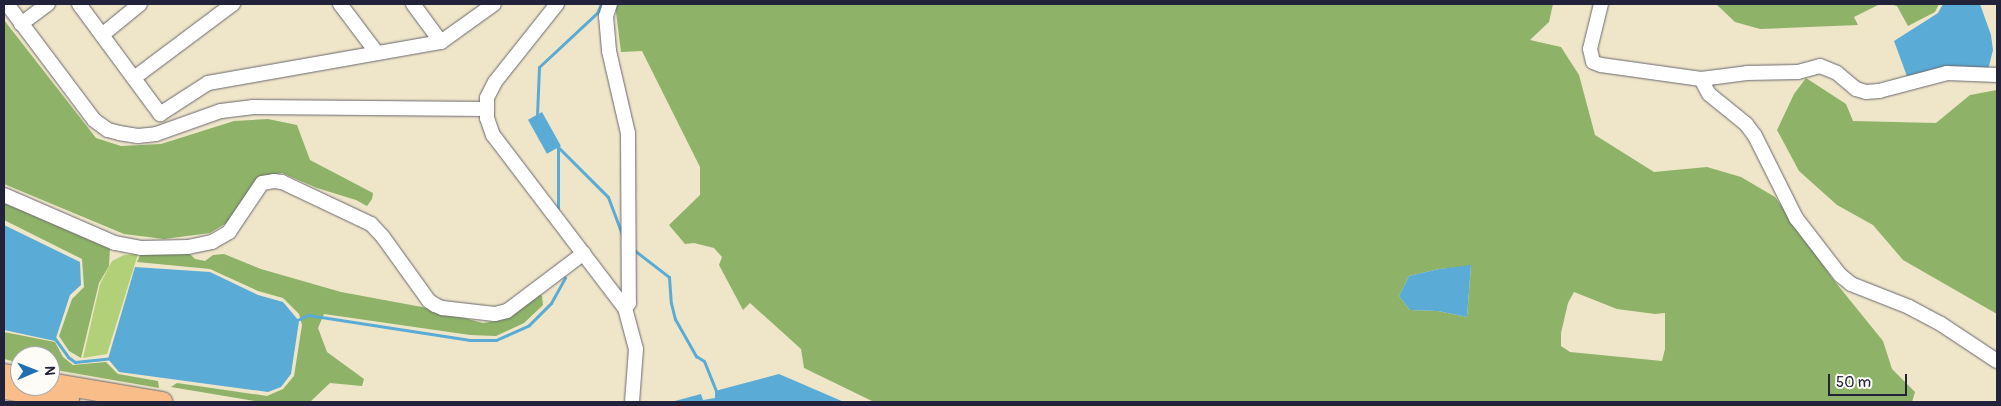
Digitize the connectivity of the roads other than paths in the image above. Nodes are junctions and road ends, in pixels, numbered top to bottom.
1 (7, 4) edge
2 (48, 4) edge
3 (79, 4) edge
4 (140, 4) edge
5 (233, 4) edge
6 (340, 4) edge
7 (413, 4) edge
8 (557, 4) edge
9 (610, 4) edge
10 (1601, 4) edge
11 (487, 6) edge
12 (21, 24) junction
13 (102, 35) junction
14 (441, 42) junction
15 (377, 53) junction
16 (1997, 75) edge
17 (134, 78) junction
18 (1700, 79) junction
19 (486, 109) junction
20 (4, 195) edge
21 (584, 253) junction
22 (625, 308) junction
23 (1997, 361) edge
24 (60, 385) edge
25 (4, 389) edge
26 (86, 402) edge
27 (162, 402) edge
28 (632, 402) edge

1 - 12 street
2 - 12 street
3 - 13 street
4 - 13 street
5 - 17 street
6 - 15 street
7 - 14 street
8 - 19 street
9 - 22 street
10 - 18 street
11 - 14 street
12 - 19 street
13 - 17 street
14 - 15 street
15 - 17 street
16 - 18 street
18 - 23 street
19 - 21 street
20 - 21 street
21 - 22 street
22 - 28 street
24 - 27 highway
25 - 26 highway

